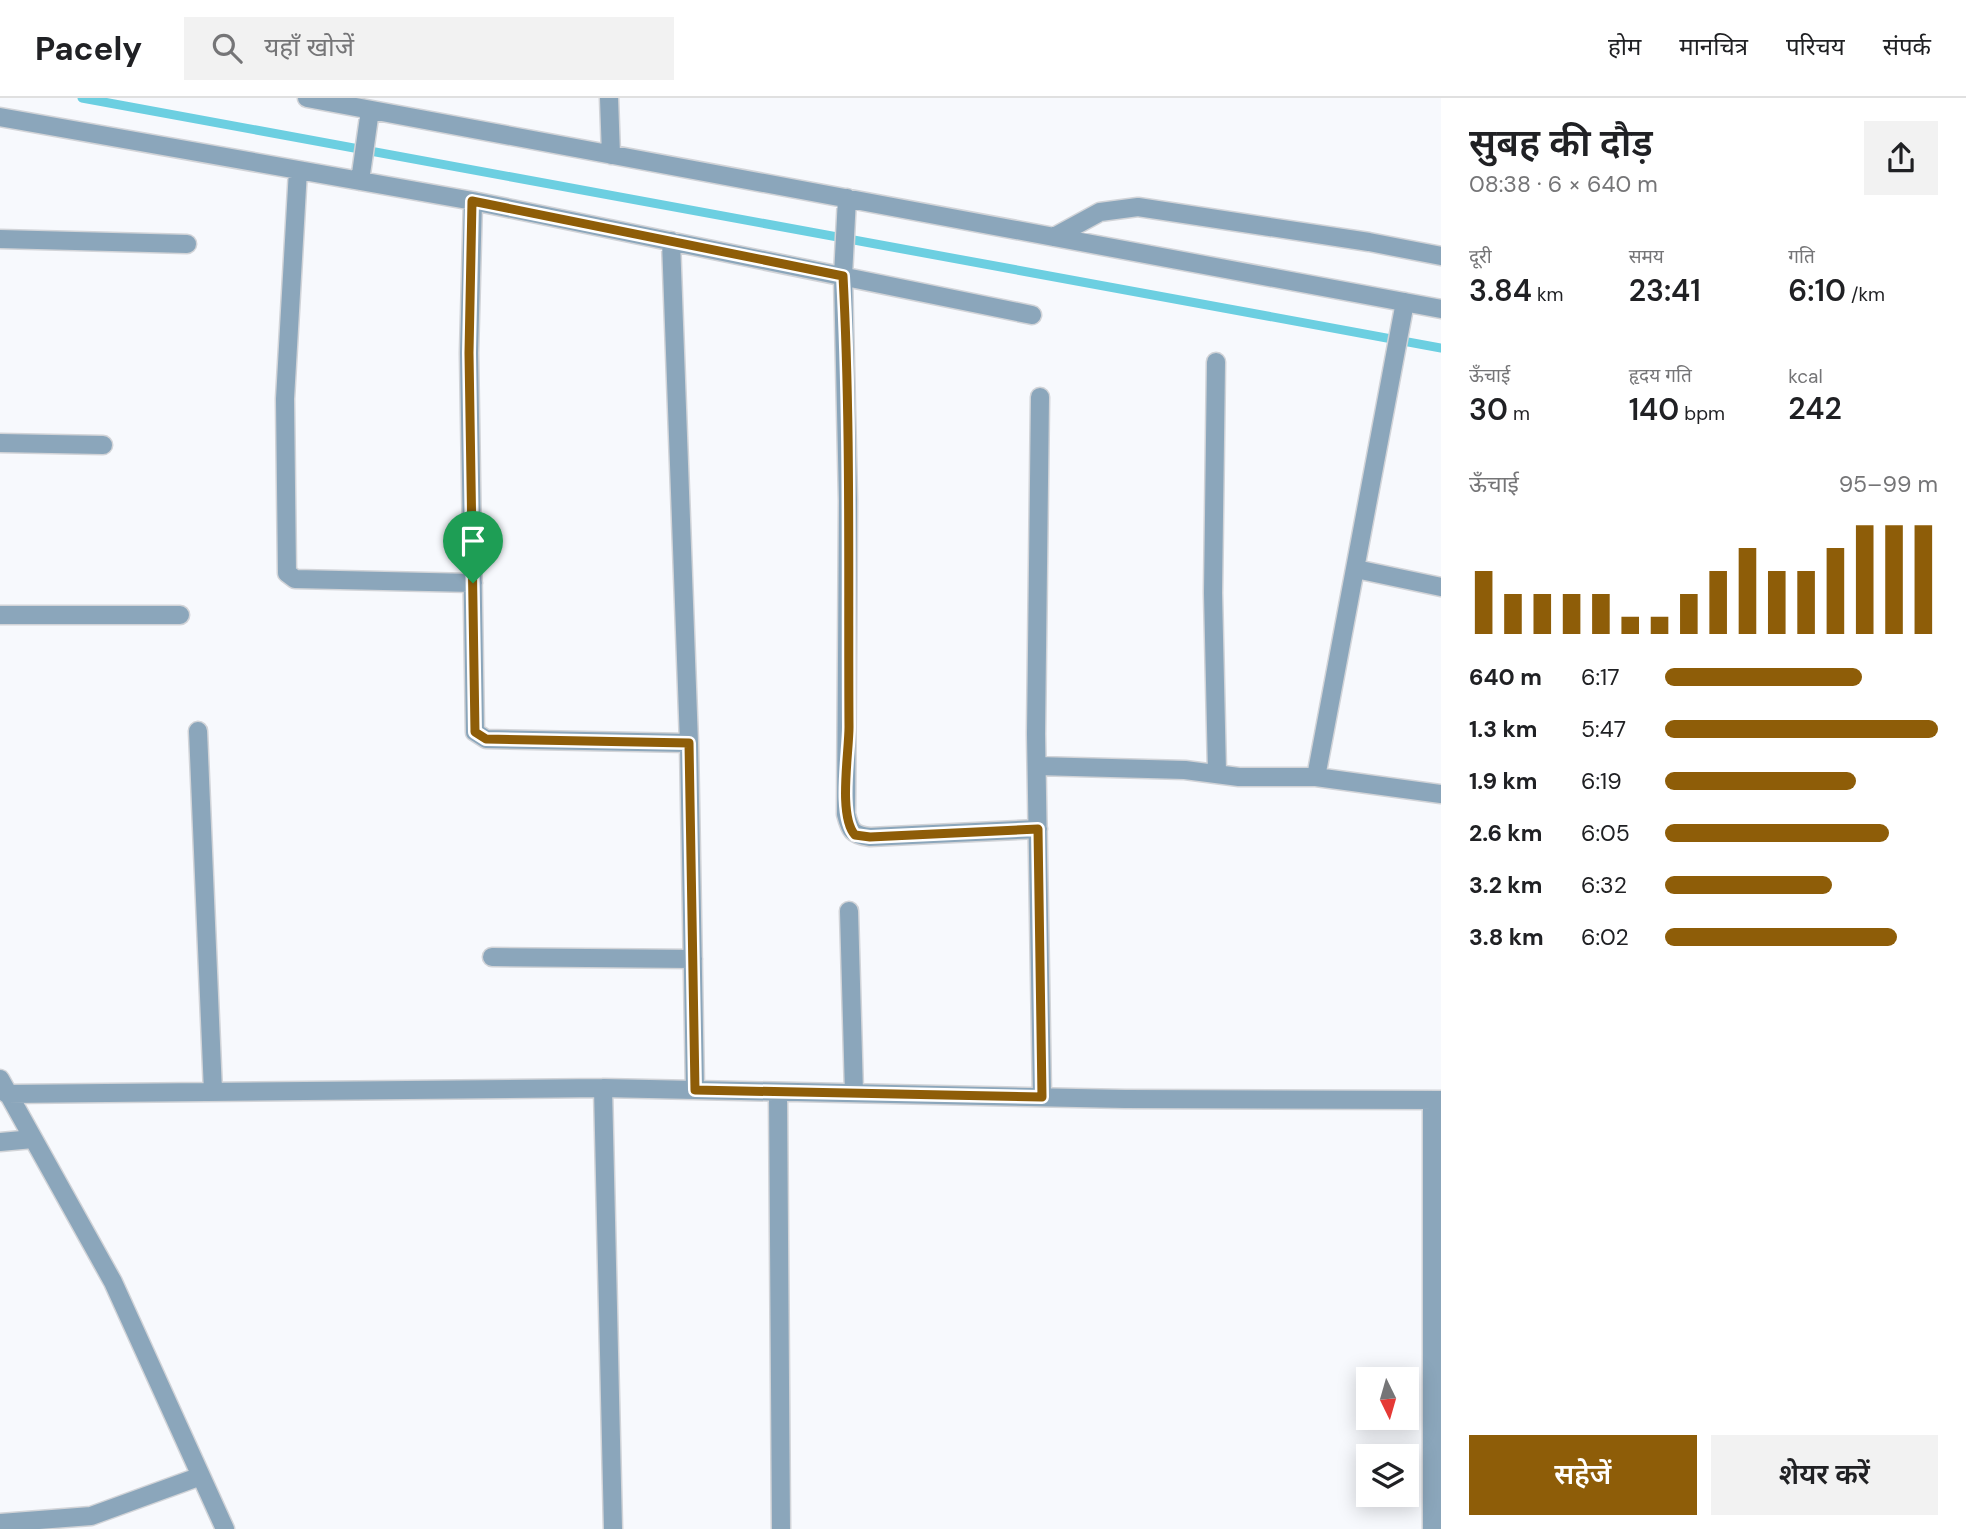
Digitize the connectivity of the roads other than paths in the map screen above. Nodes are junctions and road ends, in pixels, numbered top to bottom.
1 (307, 98) edge
2 (609, 98) edge
3 (370, 110) junction
4 (0, 117) edge
5 (611, 155) junction
6 (298, 170) junction
7 (360, 181) junction
8 (847, 198) junction
9 (472, 201) junction
10 (1054, 237) junction
11 (0, 239) edge
12 (671, 242) junction
13 (187, 244) dead end
14 (1441, 256) edge
15 (843, 276) junction
16 (1405, 302) junction
17 (1441, 309) edge
18 (1032, 314) dead end
19 (1216, 362) dead end
20 (1040, 397) dead end
21 (0, 443) edge
22 (103, 445) dead end
23 (1356, 569) junction
24 (473, 583) junction
25 (1441, 587) edge
26 (0, 615) edge
27 (180, 615) dead end
28 (198, 731) dead end
29 (689, 743) junction
30 (1037, 766) junction
31 (1217, 772) junction
32 (1316, 777) junction
33 (1441, 794) edge
34 (1038, 829) junction
35 (849, 911) dead end
36 (492, 957) dead end
37 (693, 959) junction
38 (4, 1086) edge
39 (603, 1088) junction
40 (695, 1090) junction
41 (214, 1092) junction
42 (778, 1092) junction
43 (854, 1093) junction
44 (1042, 1097) junction
45 (1436, 1100) edge
46 (33, 1139) junction
47 (0, 1142) edge
48 (201, 1476) junction
49 (0, 1523) edge
50 (225, 1529) edge
51 (613, 1529) edge
52 (780, 1529) edge
53 (1432, 1529) edge

1 - 3 street
2 - 5 street
3 - 5 street
3 - 7 street
4 - 6 street
5 - 8 street
6 - 7 street
6 - 24 street
7 - 9 street
8 - 10 street
8 - 15 street
9 - 12 street
9 - 24 street
10 - 14 street
10 - 16 street
11 - 13 street
12 - 15 street
12 - 29 street
15 - 18 street
15 - 34 street
16 - 17 street
16 - 23 street
19 - 31 street
20 - 30 street
21 - 22 street
23 - 25 street
23 - 32 street
24 - 29 street
26 - 27 street
28 - 41 street
29 - 37 street
30 - 31 street
30 - 34 street
31 - 32 street
32 - 33 street
34 - 44 street
35 - 43 street
36 - 37 street
37 - 40 street
38 - 41 street
38 - 46 street
39 - 40 street
39 - 41 street
39 - 51 street
40 - 42 street
42 - 43 street
42 - 52 street
43 - 44 street
44 - 45 street
45 - 53 street
46 - 47 street
46 - 48 street
48 - 49 street
48 - 50 street

